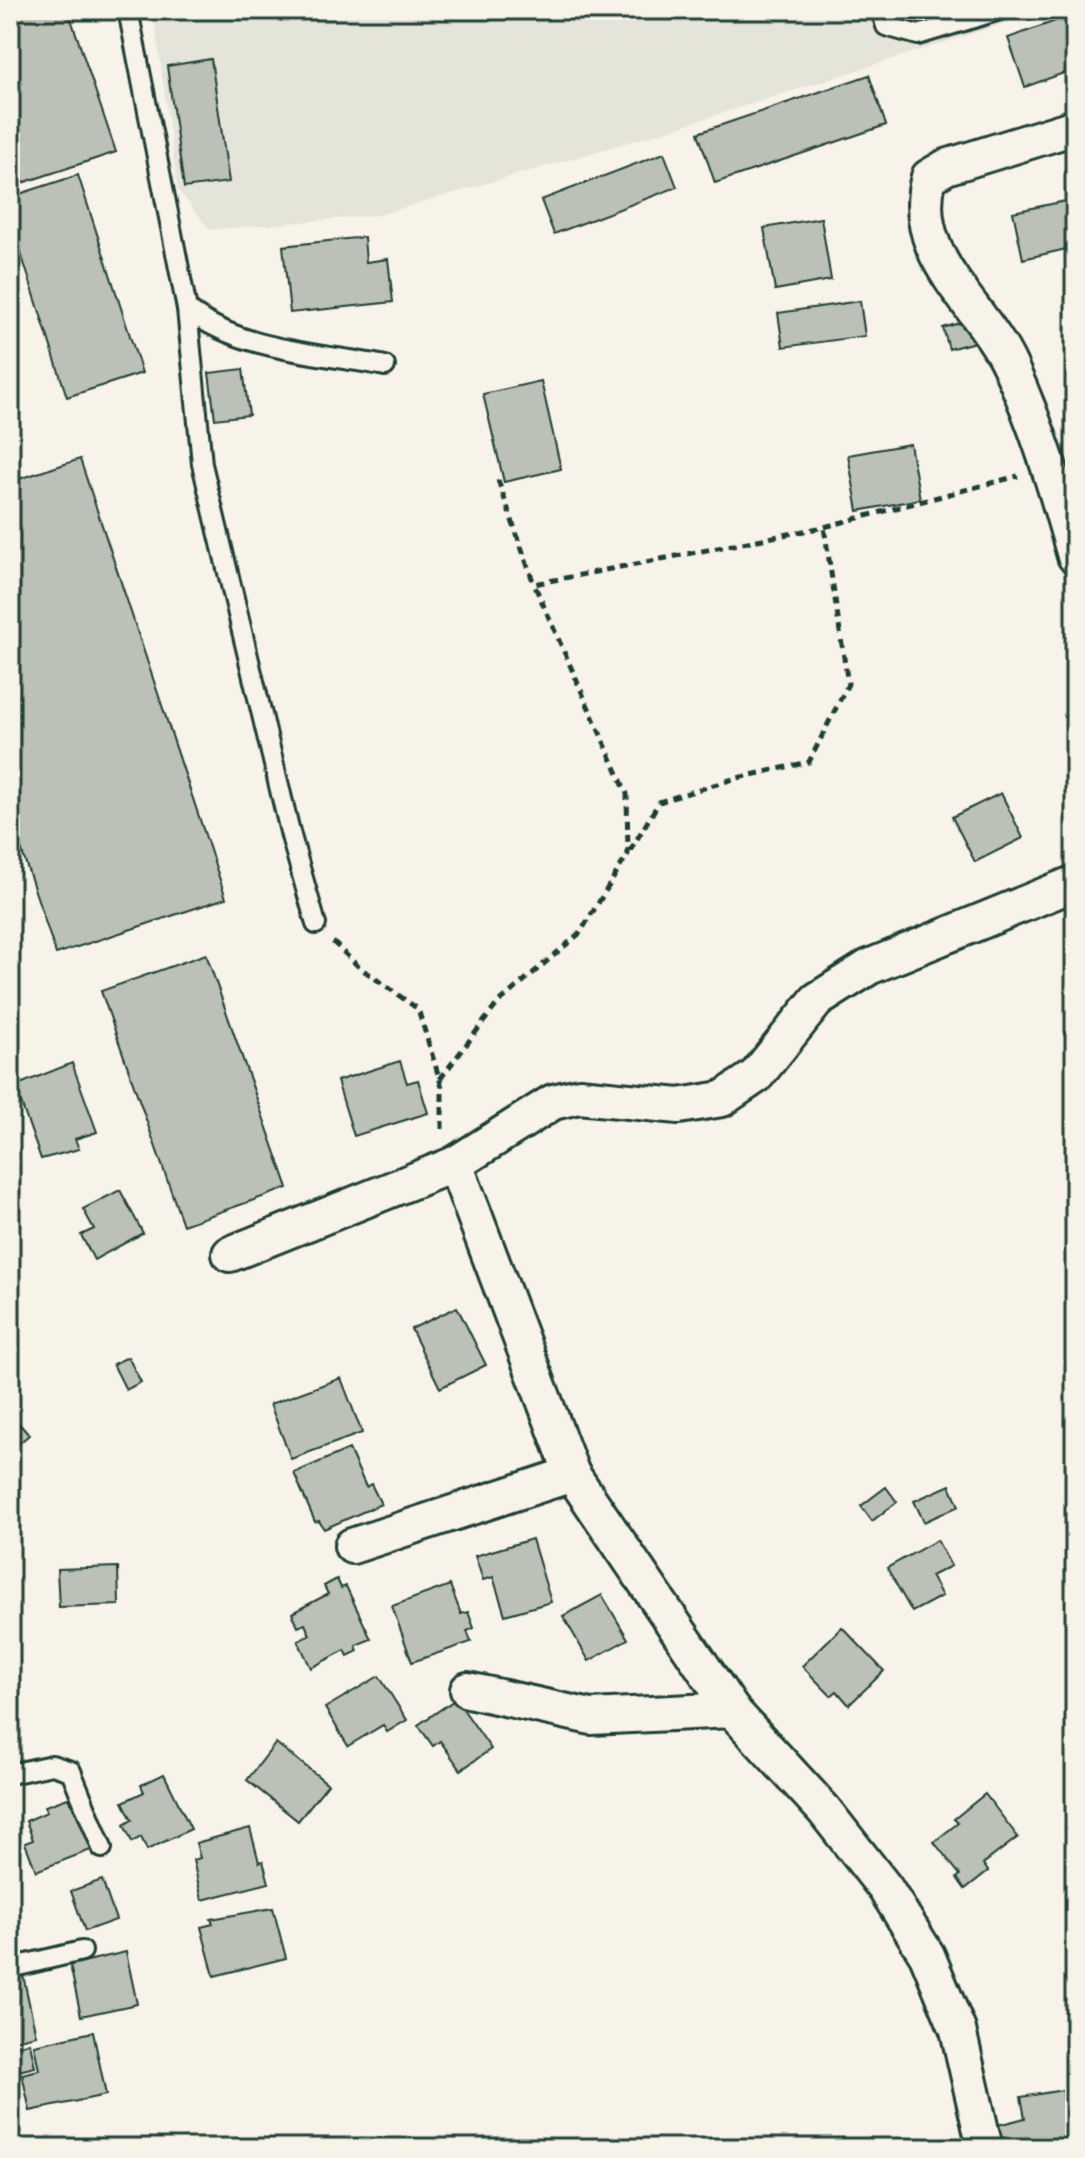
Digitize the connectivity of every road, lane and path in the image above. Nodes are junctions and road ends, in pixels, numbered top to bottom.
1 (128, 10) edge
2 (881, 10) edge
3 (1000, 10) edge
4 (1075, 127) edge
5 (187, 309) junction
6 (385, 366) dead end
7 (1050, 468) junction
8 (498, 480) dead end
9 (824, 527) junction
10 (1075, 556) edge
11 (534, 584) junction
12 (628, 854) junction
13 (1075, 883) edge
14 (316, 924) joint
15 (440, 1079) junction
16 (448, 1167) junction
17 (230, 1254) dead end
18 (572, 1474) junction
19 (352, 1546) dead end
20 (468, 1690) dead end
21 (732, 1710) junction
22 (10, 1774) edge
23 (102, 1848) dead end
24 (82, 1951) dead end
25 (10, 1968) edge
26 (985, 2148) edge

1 - 5 lane
2 - 3 lane
4 - 7 street
5 - 6 lane
5 - 14 lane
7 - 9 path
7 - 10 street
8 - 11 path
9 - 11 path
9 - 12 path
11 - 12 path
12 - 15 path
13 - 16 street
14 - 15 path
15 - 16 path
16 - 17 street
16 - 18 street
18 - 19 street
18 - 21 street
20 - 21 street
21 - 26 street
22 - 23 lane
24 - 25 lane

